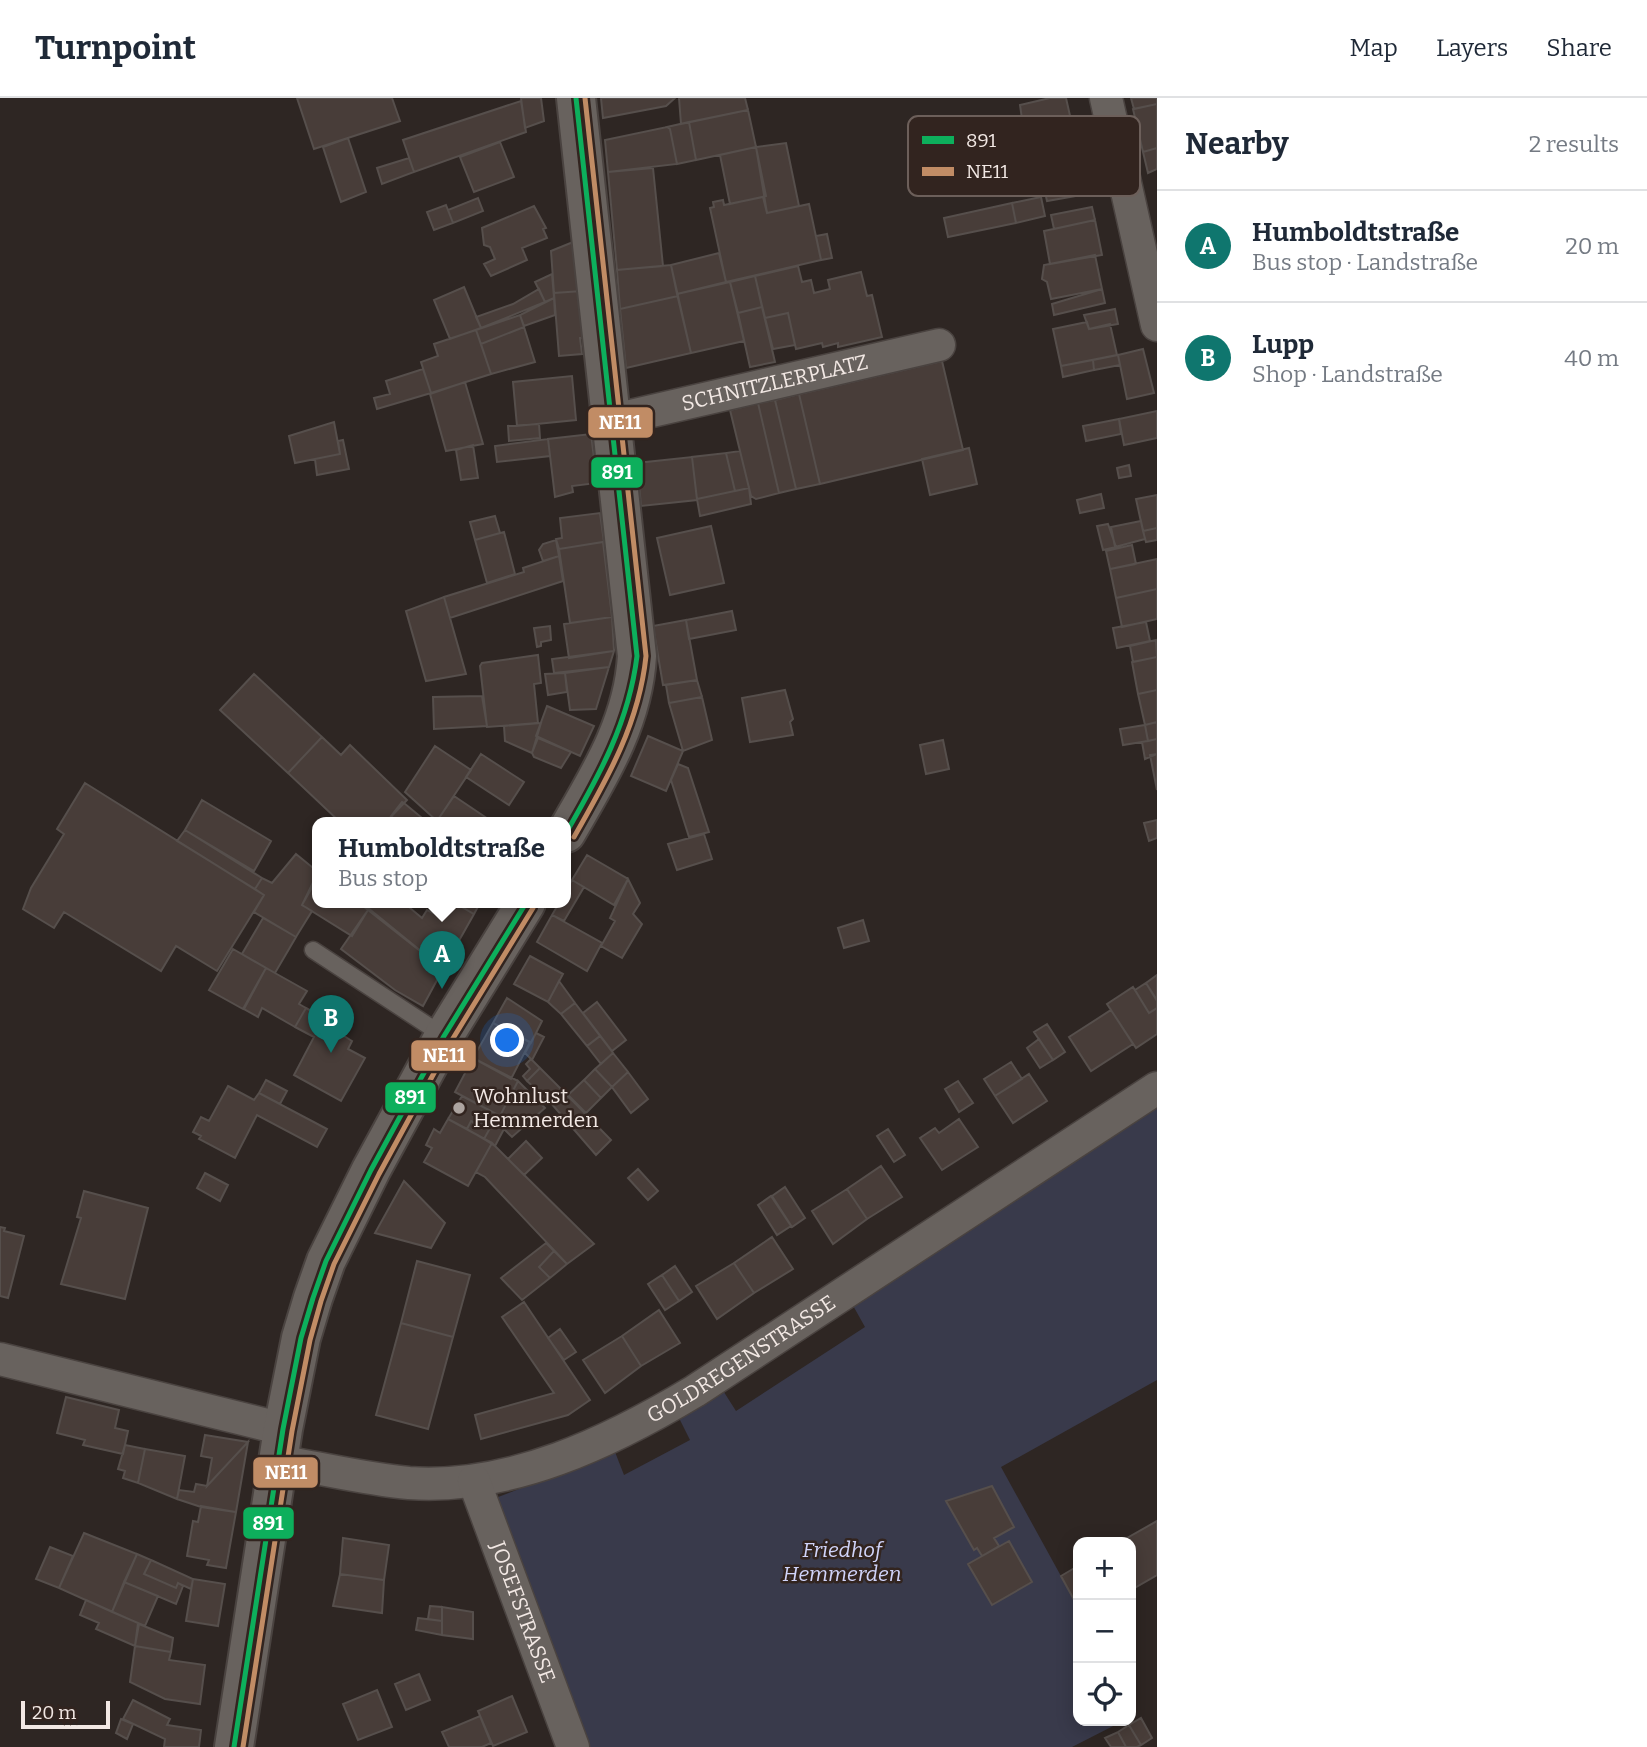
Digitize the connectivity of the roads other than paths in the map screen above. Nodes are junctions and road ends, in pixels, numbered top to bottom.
1 (576, 98) edge
2 (1106, 98) edge
3 (1110, 116) edge
4 (1128, 196) edge
5 (1157, 325) edge
6 (939, 345) dead end
7 (613, 420) junction
8 (571, 824) edge
9 (523, 908) edge
10 (313, 950) dead end
11 (444, 1036) junction
12 (1157, 1088) edge
13 (0, 1359) edge
14 (280, 1445) junction
15 (474, 1480) junction
16 (570, 1746) edge
17 (233, 1747) edge

1 - 7 street
2 - 3 street
4 - 5 street
6 - 7 street, SCHNITZLERPLATZ
7 - 8 street
9 - 11 street
10 - 11 lane
11 - 14 street
12 - 15 street, GOLDREGENSTRASSE
13 - 14 street, GOLDREGENSTRASSE
14 - 15 street, GOLDREGENSTRASSE
14 - 17 street
15 - 16 street, JOSEFSTRASSE

